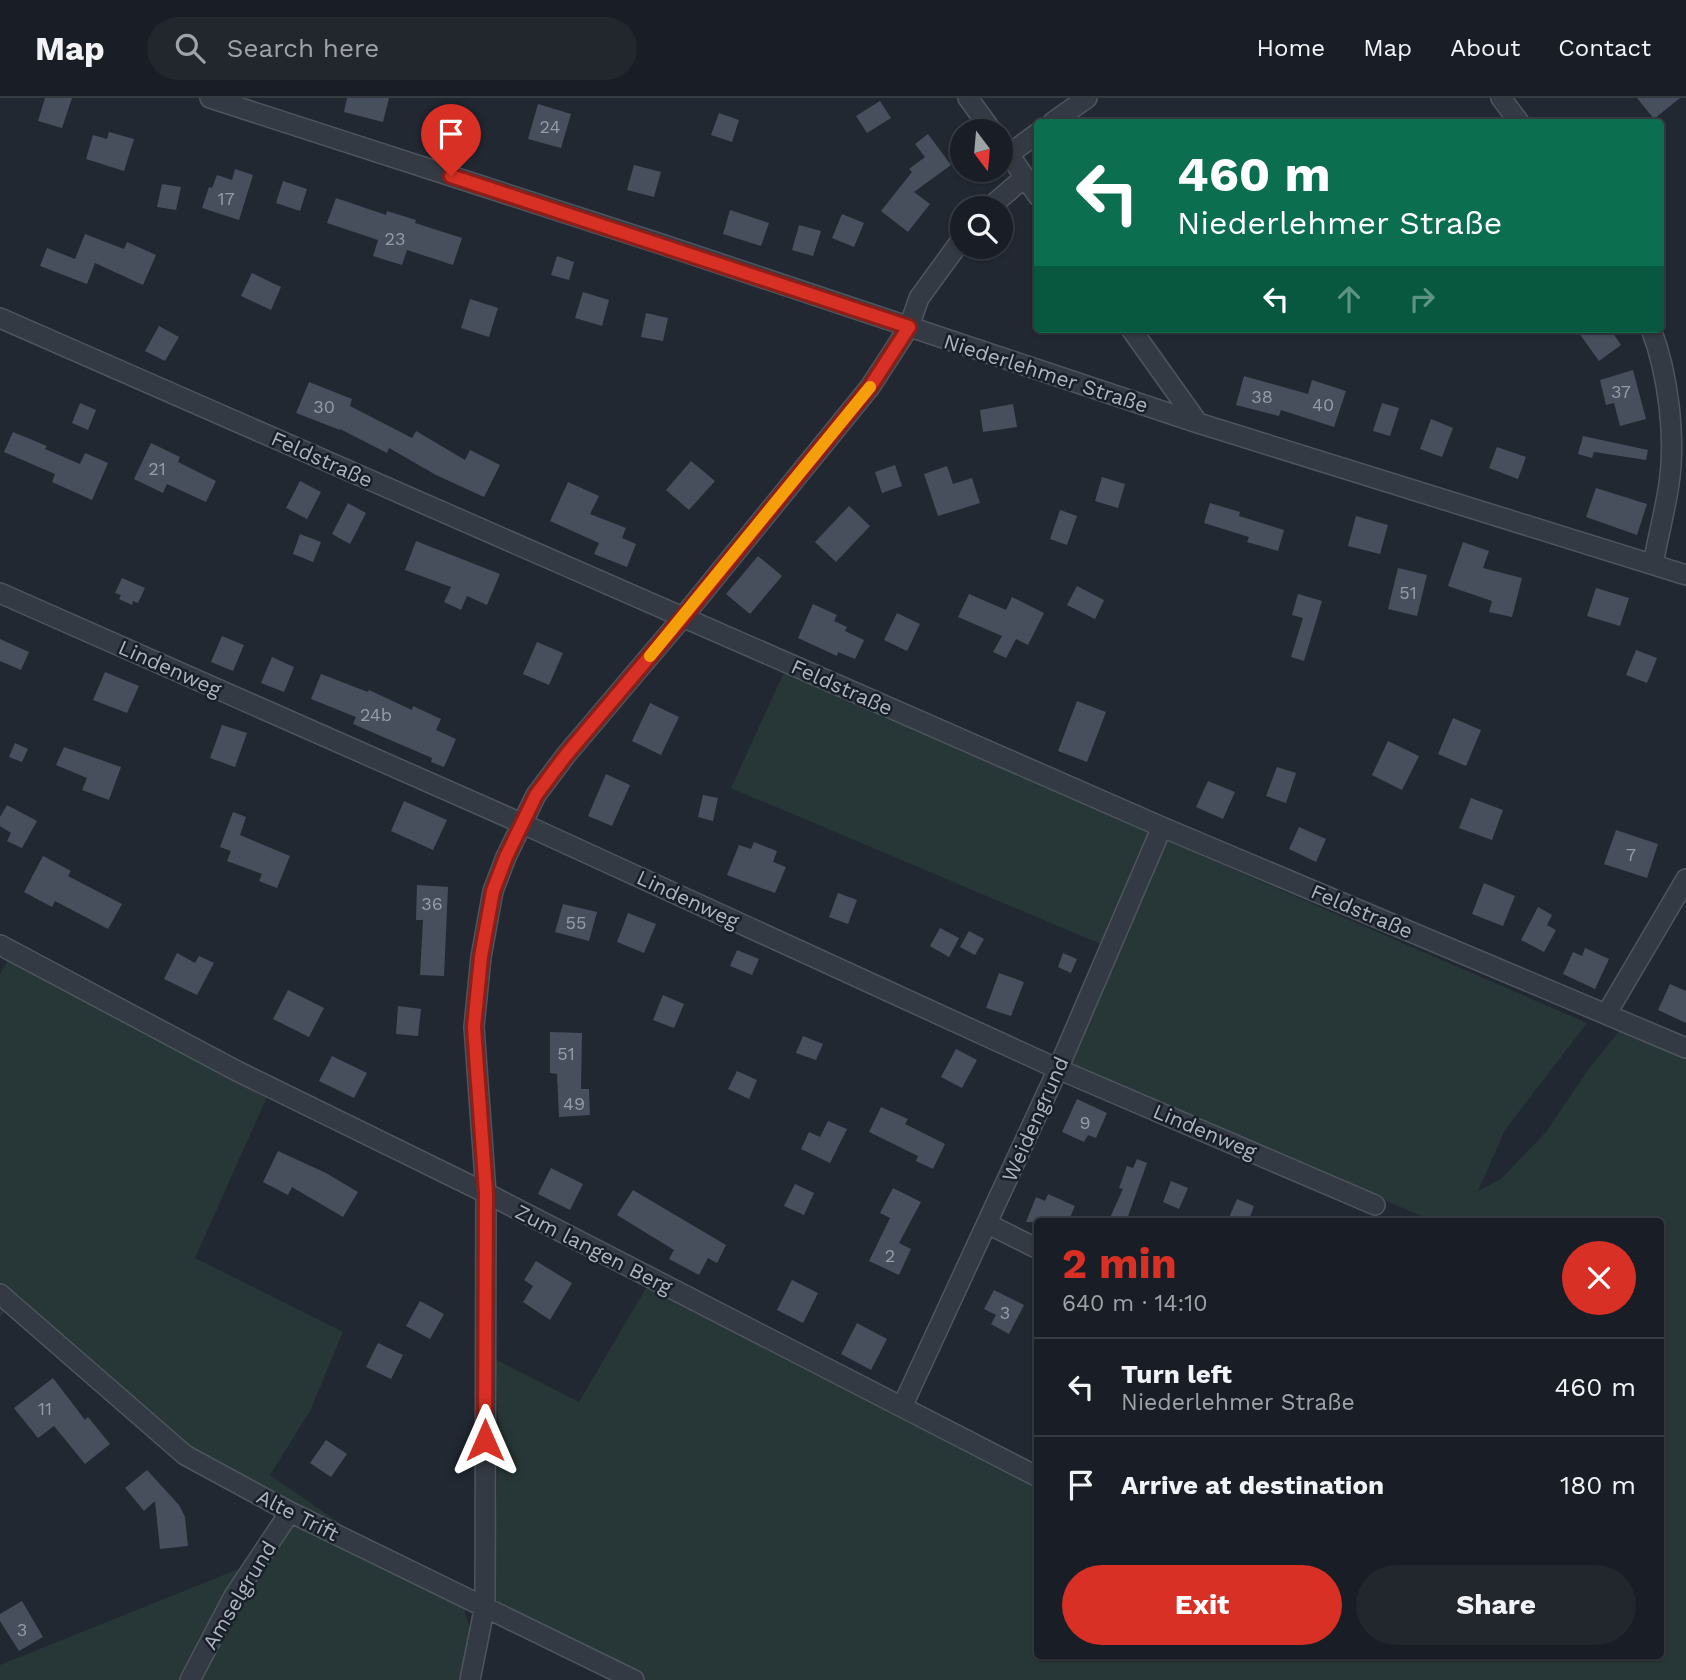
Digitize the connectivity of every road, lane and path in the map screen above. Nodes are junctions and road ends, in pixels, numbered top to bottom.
1 (209, 98) edge
2 (968, 98) edge
3 (1087, 98) edge
4 (1501, 98) edge
5 (983, 119) edge
6 (1057, 119) edge
7 (1517, 119) edge
8 (1034, 135) edge
9 (1013, 144) edge
10 (1013, 160) edge
11 (1025, 177) junction
12 (1034, 190) edge
13 (1003, 196) edge
14 (950, 256) edge
15 (0, 318) edge
16 (909, 327) junction
17 (1133, 333) edge
18 (1652, 333) edge
19 (1198, 424) junction
20 (1678, 485) edge
21 (1653, 564) junction
22 (1686, 575) edge
23 (0, 593) edge
24 (683, 617) junction
25 (521, 822) junction
26 (1162, 827) junction
27 (1686, 879) edge
28 (0, 945) edge
29 (1607, 1013) junction
30 (1686, 1048) edge
31 (1058, 1069) junction
32 (486, 1193) junction
33 (1375, 1205) dead end
34 (988, 1224) junction
35 (1034, 1248) edge
36 (0, 1294) edge
37 (902, 1407) junction
38 (1034, 1475) edge
39 (290, 1512) junction
40 (485, 1605) junction
41 (190, 1680) edge
42 (470, 1680) edge
43 (634, 1680) edge

1 - 16 street, Niederlehmer Straße
2 - 5 street
3 - 6 street
4 - 7 street
8 - 9 street
10 - 11 street
11 - 12 street
11 - 13 street
14 - 16 street
15 - 24 street, Feldstraße
16 - 19 street, Niederlehmer Straße
16 - 24 street
17 - 19 street
18 - 20 street
19 - 21 street, Niederlehmer Straße
20 - 21 street
21 - 22 street, Niederlehmer Straße
23 - 25 street, Lindenweg
24 - 25 street
24 - 26 street, Feldstraße
25 - 31 street, Lindenweg
25 - 32 street
26 - 29 street, Feldstraße
26 - 31 street, Weidengrund
27 - 29 street
28 - 32 street, Zum langen Berg
29 - 30 street, Feldstraße
31 - 33 street, Lindenweg
31 - 34 street, Weidengrund
32 - 37 street, Zum langen Berg
32 - 40 street
34 - 35 street
34 - 37 street, Weidengrund
36 - 39 street, Alte Trift
37 - 38 street, Zum langen Berg
39 - 40 street, Alte Trift
39 - 41 street, Amselgrund
40 - 42 street
40 - 43 street, Alte Trift

